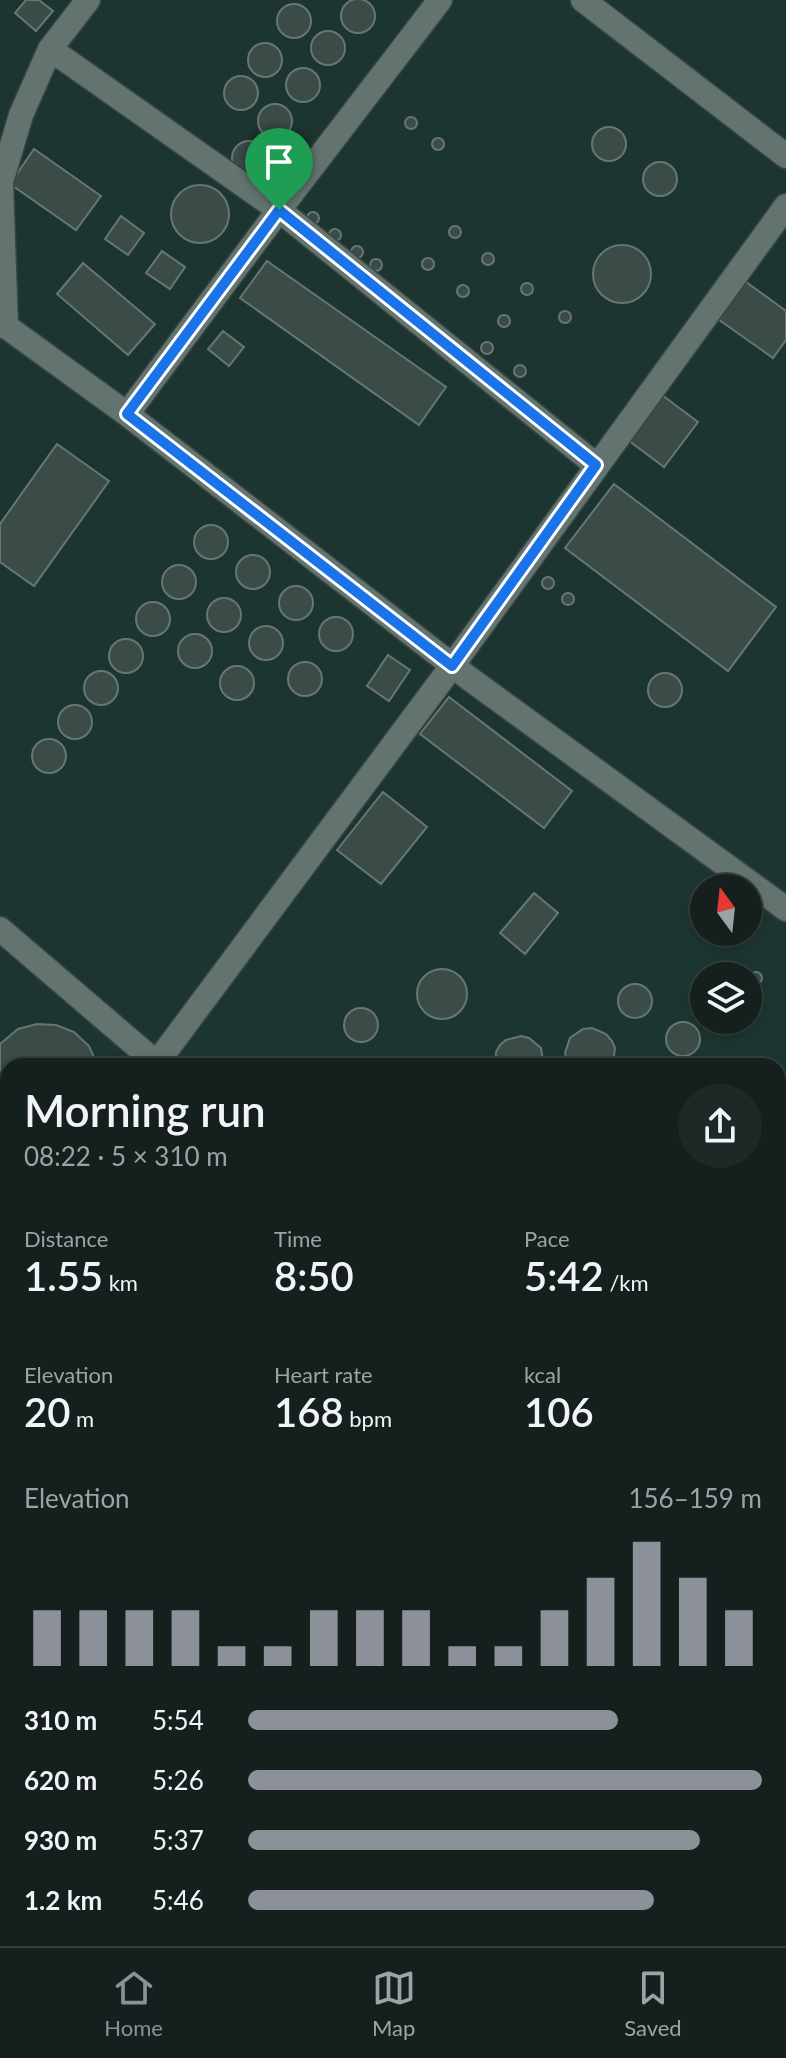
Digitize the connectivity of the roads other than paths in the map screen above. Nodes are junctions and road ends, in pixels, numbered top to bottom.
1 (88, 0) edge
2 (440, 0) edge
3 (583, 0) edge
4 (50, 49) junction
5 (786, 156) edge
6 (786, 206) edge
7 (279, 210) junction
8 (3, 324) edge
9 (127, 414) junction
10 (596, 465) junction
11 (452, 666) junction
12 (786, 909) edge
13 (0, 929) edge
14 (150, 1058) edge
15 (163, 1058) edge

1 - 4 street
2 - 7 street
3 - 5 street
4 - 7 street
4 - 8 street
6 - 10 street
7 - 9 street
7 - 10 street
8 - 9 street
9 - 11 street
10 - 11 street
11 - 12 street
11 - 15 street
13 - 14 street

